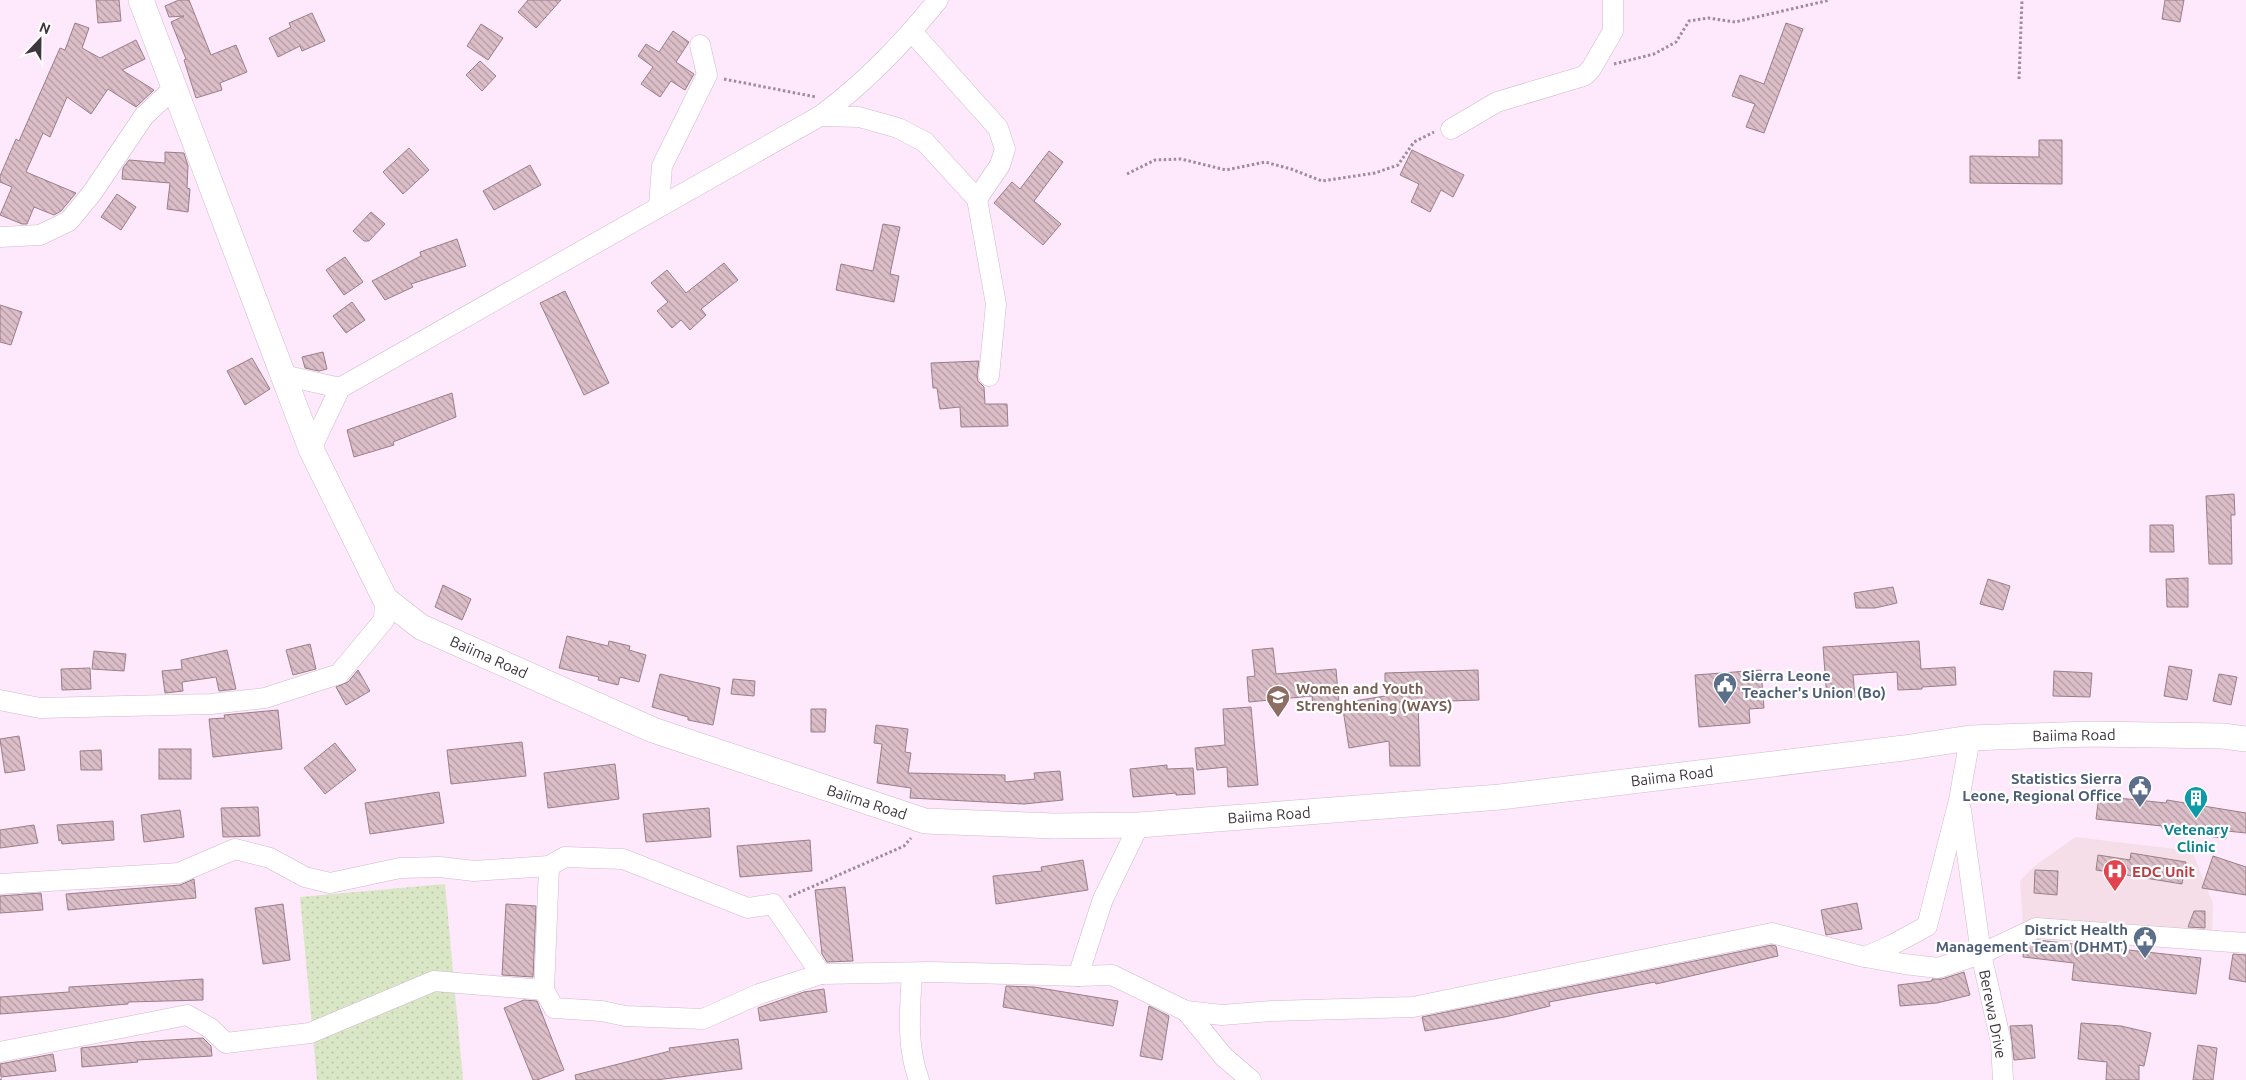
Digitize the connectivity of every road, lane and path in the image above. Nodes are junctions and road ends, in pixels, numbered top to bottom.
1 (141, 0) edge
2 (938, 0) edge
3 (1613, 0) edge
4 (1830, 0) edge
5 (2022, 0) edge
6 (912, 32) junction
7 (700, 45) dead end
8 (1592, 69) junction
9 (707, 75) junction
10 (2019, 79) dead end
11 (175, 87) junction
12 (839, 102) junction
13 (820, 116) junction
14 (1451, 129) joint
15 (1127, 174) dead end
16 (977, 199) junction
17 (659, 206) junction
18 (0, 237) edge
19 (283, 375) junction
20 (989, 376) dead end
21 (340, 388) junction
22 (311, 449) junction
23 (385, 599) junction
24 (0, 700) edge
25 (1970, 738) junction
26 (2246, 739) edge
27 (1959, 800) junction
28 (925, 821) junction
29 (1139, 825) junction
30 (549, 866) junction
31 (0, 884) edge
32 (773, 904) junction
33 (2246, 943) edge
34 (1981, 954) junction
35 (1865, 957) junction
36 (912, 973) junction
37 (821, 974) junction
38 (1078, 976) junction
39 (544, 990) junction
40 (1186, 1011) junction
41 (0, 1052) edge
42 (918, 1080) edge
43 (1250, 1080) edge
44 (2003, 1080) edge

1 - 11 street, Baiima Road
2 - 6 street
3 - 8 street
4 - 8 path
5 - 10 path
6 - 12 street
6 - 16 street
7 - 9 street
8 - 14 street
9 - 12 path
9 - 17 street
11 - 18 street
11 - 19 street, Baiima Road
12 - 13 street
13 - 16 street
13 - 17 street
14 - 15 path
16 - 20 street
17 - 21 street
19 - 21 street
19 - 22 street, Baiima Road
21 - 22 street
22 - 23 street, Baiima Road
23 - 24 street
23 - 28 street, Baiima Road
25 - 26 street, Baiima Road
25 - 27 street
25 - 29 street, Baiima Road
27 - 34 street, Berewa Drive
27 - 35 street
28 - 29 street, Baiima Road
28 - 32 path
29 - 38 street
30 - 31 street
30 - 32 street
30 - 39 street
32 - 37 street
33 - 34 street
34 - 35 street
34 - 44 street, Berewa Drive
35 - 40 street
36 - 37 street
36 - 38 street
36 - 42 street
37 - 39 street
38 - 40 street
39 - 41 street
40 - 43 street

